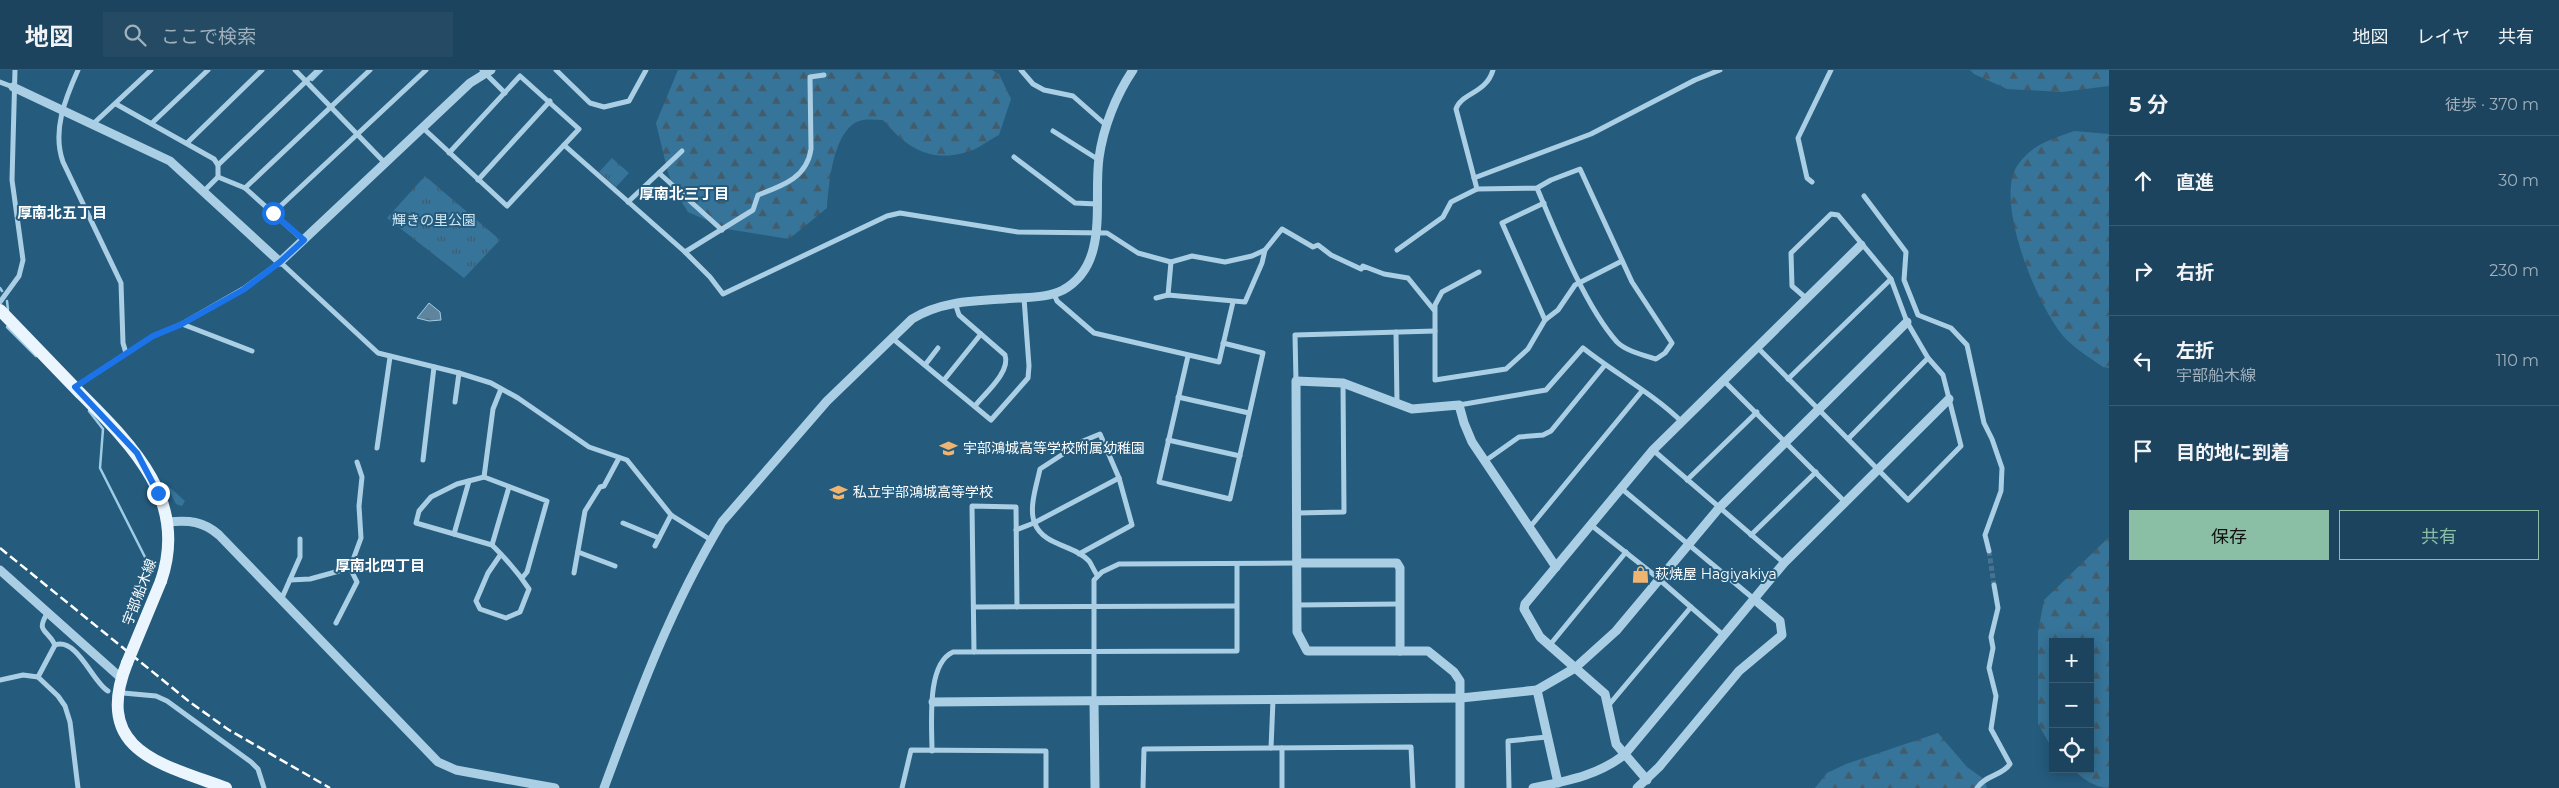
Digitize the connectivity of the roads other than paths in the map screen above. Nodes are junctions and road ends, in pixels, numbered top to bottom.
1 (15, 70) edge
2 (78, 70) edge
3 (151, 70) edge
4 (208, 70) edge
5 (262, 70) edge
6 (296, 70) edge
7 (318, 70) edge
8 (370, 70) edge
9 (426, 70) edge
10 (556, 70) edge
11 (646, 70) edge
12 (1021, 70) edge
13 (1133, 70) edge
14 (1493, 70) edge
15 (1720, 70) edge
16 (1831, 70) edge
17 (486, 71) edge
18 (824, 75) dead end
19 (306, 81) junction
20 (0, 82) edge
21 (13, 87) junction
22 (505, 93) junction
23 (550, 101) junction
24 (116, 104) junction
25 (331, 107) junction
26 (63, 110) junction
27 (152, 123) junction
28 (93, 124) junction
29 (1107, 126) junction
30 (423, 128) junction
31 (1053, 131) dead end
32 (357, 134) junction
33 (187, 144) junction
34 (564, 144) junction
35 (682, 151) dead end
36 (449, 153) junction
37 (1014, 157) dead end
38 (1099, 160) junction
39 (385, 163) junction
40 (218, 165) junction
41 (659, 173) junction
42 (218, 177) junction
43 (1474, 178) junction
44 (478, 180) junction
45 (1812, 182) dead end
46 (245, 188) junction
47 (1537, 188) junction
48 (1477, 189) junction
49 (202, 193) junction
50 (1864, 196) dead end
51 (628, 202) junction
52 (1544, 203) junction
53 (1097, 204) junction
54 (273, 213) junction
55 (722, 230) junction
56 (1096, 233) junction
57 (304, 240) junction
58 (1861, 245) junction
59 (1265, 250) junction
60 (1397, 250) dead end
61 (685, 252) junction
62 (1622, 261) junction
63 (280, 262) junction
64 (1171, 262) junction
65 (1480, 272) dead end
66 (1891, 279) junction
67 (1580, 282) junction
68 (1054, 294) junction
69 (1168, 296) junction
70 (1024, 298) junction
71 (1156, 298) dead end
72 (1806, 299) junction
73 (0, 302) edge
74 (1233, 302) junction
75 (954, 303) junction
76 (0, 310) edge
77 (1434, 310) junction
78 (1545, 320) junction
79 (1906, 322) junction
80 (182, 324) junction
81 (1435, 330) junction
82 (1396, 332) junction
83 (981, 334) junction
84 (892, 338) junction
85 (1223, 343) junction
86 (938, 348) dead end
87 (1758, 348) junction
88 (252, 351) dead end
89 (126, 353) junction
90 (1188, 356) junction
91 (390, 357) junction
92 (1928, 358) junction
93 (925, 364) junction
94 (1605, 365) junction
95 (434, 367) junction
96 (459, 373) junction
97 (1788, 379) junction
98 (944, 380) junction
99 (1296, 381) junction
100 (1724, 381) junction
101 (1343, 384) junction
102 (75, 387) junction
103 (501, 389) junction
104 (1642, 391) junction
105 (1178, 397) junction
106 (1949, 400) junction
107 (455, 402) dead end
108 (1459, 404) junction
109 (1397, 405) junction
110 (975, 406) junction
111 (1818, 410) junction
112 (1757, 412) junction
113 (1250, 413) junction
114 (1682, 422) junction
115 (1848, 439) junction
116 (1168, 440) junction
117 (1786, 442) junction
118 (377, 448) dead end
119 (1653, 450) junction
120 (1240, 456) junction
121 (619, 458) junction
122 (424, 460) dead end
123 (1485, 461) junction
124 (358, 462) dead end
125 (1878, 470) junction
126 (1816, 472) junction
127 (484, 477) junction
128 (1119, 478) junction
129 (1687, 480) junction
130 (468, 481) junction
131 (509, 487) junction
132 (1622, 488) junction
133 (1845, 502) junction
134 (1719, 508) junction
135 (1297, 513) junction
136 (671, 516) junction
137 (168, 522) junction
138 (623, 523) dead end
139 (1034, 523) junction
140 (1591, 525) junction
141 (1530, 527) junction
142 (1016, 530) junction
143 (454, 534) junction
144 (1751, 535) junction
145 (659, 538) junction
146 (300, 539) dead end
147 (711, 540) junction
148 (492, 545) junction
149 (1688, 545) junction
150 (655, 546) dead end
151 (1989, 551) tunnel mouth
152 (578, 552) junction
153 (1626, 552) junction
154 (501, 554) junction
155 (1079, 554) junction
156 (1296, 563) junction
157 (1784, 563) junction
158 (1237, 564) junction
159 (615, 566) dead end
160 (1556, 567) junction
161 (350, 568) junction
162 (0, 570) edge
163 (574, 573) dead end
164 (1097, 575) junction
165 (522, 578) junction
166 (1660, 579) junction
167 (290, 580) junction
168 (1994, 585) tunnel mouth
169 (1754, 599) junction
170 (281, 600) junction
171 (1399, 604) junction
172 (1297, 605) junction
173 (1094, 606) junction
174 (1236, 606) junction
175 (974, 607) junction
176 (1017, 607) junction
177 (1691, 607) junction
178 (48, 612) junction
179 (336, 623) dead end
180 (1724, 635) junction
181 (55, 645) junction
182 (1549, 646) junction
183 (1400, 651) junction
184 (974, 652) junction
185 (1094, 653) junction
186 (1575, 668) junction
187 (38, 678) junction
188 (121, 678) junction
189 (0, 680) edge
190 (1537, 690) junction
191 (108, 691) dead end
192 (123, 693) dead end
193 (1461, 698) junction
194 (1094, 700) junction
195 (1273, 700) junction
196 (933, 702) junction
197 (1608, 706) junction
198 (1547, 737) junction
199 (1271, 748) junction
200 (1282, 748) junction
201 (932, 751) junction
202 (1624, 755) junction
203 (1647, 780) junction
204 (1558, 783) junction
205 (78, 788) edge
206 (226, 788) edge
207 (264, 788) edge
208 (554, 788) edge
209 (604, 788) edge
210 (902, 788) edge
211 (1046, 788) edge
212 (1094, 788) edge
213 (1143, 788) edge
214 (1282, 788) edge
215 (1413, 788) edge
216 (1460, 788) edge
217 (1509, 788) edge
218 (1533, 788) edge
219 (1637, 788) edge
220 (1977, 788) edge

1 - 21 street
2 - 26 street
3 - 24 street
4 - 27 street
5 - 33 street
6 - 19 street
7 - 19 street
8 - 25 street
9 - 32 street
10 - 11 street
12 - 29 street
13 - 29 street
14 - 43 street
15 - 43 street
16 - 45 street
17 - 22 street
17 - 30 street
18 - 55 street
19 - 25 street
19 - 40 street
20 - 21 street
21 - 26 street
21 - 73 street
22 - 23 street
22 - 36 street
23 - 34 street
23 - 44 street
24 - 27 street
24 - 28 street
25 - 32 street
25 - 46 street
26 - 28 street
26 - 89 street
27 - 33 street
28 - 49 street
29 - 38 street
30 - 36 street
30 - 39 street
31 - 38 street
32 - 39 street
32 - 54 street
33 - 40 street
34 - 44 street
34 - 51 street
35 - 41 street
36 - 44 street
37 - 53 street
38 - 53 street
39 - 57 street
40 - 42 street
41 - 51 street
41 - 55 street
42 - 46 street
42 - 49 street
43 - 48 street
46 - 54 street
47 - 48 street
47 - 52 street
47 - 62 street
48 - 60 street
49 - 63 street
50 - 151 street
51 - 61 street
52 - 67 street
52 - 78 street
53 - 56 street
54 - 57 street
55 - 61 street
56 - 61 street
56 - 64 street
56 - 68 street
57 - 63 street
58 - 66 street
58 - 72 street
58 - 72 street
59 - 64 street
59 - 74 street
59 - 77 street
62 - 67 street
62 - 67 street
63 - 80 street
63 - 91 street
64 - 69 street
65 - 77 street
66 - 79 street
66 - 97 street
67 - 78 street
68 - 70 street
68 - 90 street
69 - 71 street
69 - 74 street
70 - 75 street
70 - 110 street
72 - 87 street
74 - 85 street
75 - 83 street
75 - 84 street
76 - 102 main road, 宇部船木線
77 - 81 street
78 - 81 street
79 - 92 street
79 - 111 street
80 - 88 street
80 - 89 street
81 - 82 street
82 - 99 street
82 - 109 street
83 - 98 street
83 - 110 street
84 - 93 street
84 - 147 street
85 - 90 street
85 - 113 street
86 - 93 street
87 - 97 street
87 - 100 street
89 - 102 street
90 - 105 street
91 - 95 street
91 - 118 street
92 - 106 street
92 - 115 street
93 - 98 street
94 - 104 street
94 - 108 street
94 - 123 street
95 - 96 street
95 - 122 street
96 - 103 street
96 - 107 street
97 - 111 street
98 - 110 street
99 - 101 street
99 - 135 street
100 - 112 street
100 - 114 street
101 - 109 street
101 - 135 street
102 - 137 main road, 宇部船木線
103 - 121 street
103 - 127 street
104 - 114 street
104 - 141 street
105 - 113 street
105 - 116 street
106 - 125 street
106 - 125 street
108 - 109 street
108 - 123 street
111 - 115 street
111 - 117 street
112 - 117 street
112 - 129 street
113 - 120 street
114 - 119 street
115 - 125 street
116 - 120 street
116 - 120 street
117 - 126 street
117 - 134 street
119 - 129 street
119 - 132 street
121 - 136 street
121 - 152 street
123 - 141 street
124 - 161 street
125 - 133 street
126 - 133 street
126 - 144 street
127 - 130 street
127 - 131 street
128 - 139 street
128 - 139 street
128 - 155 street
129 - 134 street
130 - 143 street
130 - 143 street
131 - 148 street
131 - 165 street
132 - 140 street
132 - 149 street
133 - 157 street
134 - 144 street
134 - 149 street
135 - 156 street
136 - 145 street
136 - 147 street
137 - 170 street
137 - 188 main road, 宇部船木線, bridge
138 - 145 street
139 - 142 street
139 - 155 street
140 - 153 street
140 - 160 street
141 - 160 street
142 - 175 street
142 - 176 street
143 - 148 street
144 - 157 street
145 - 150 street
146 - 167 street
147 - 209 street
148 - 154 street
149 - 166 street
149 - 169 street
152 - 159 street
152 - 163 street
153 - 166 street
153 - 182 street
154 - 165 street
154 - 165 street
155 - 164 street
156 - 158 street
156 - 171 street
156 - 172 street
157 - 169 street
158 - 164 street
158 - 174 street
160 - 182 street
161 - 167 street
161 - 179 street
162 - 178 street
164 - 173 street
166 - 177 street
166 - 186 street
167 - 170 street
168 - 220 street
169 - 180 street
169 - 203 street
170 - 208 street
171 - 172 street
171 - 183 street
172 - 183 street
173 - 174 street
173 - 176 street
173 - 185 street
174 - 185 street
175 - 176 street
175 - 184 street
177 - 180 street
177 - 197 street
178 - 181 street
178 - 188 street
180 - 202 street
181 - 187 street
181 - 191 street
182 - 186 street
183 - 193 street
184 - 185 street
184 - 196 street
185 - 194 street
186 - 190 street
186 - 197 street
187 - 189 street
187 - 205 street
188 - 206 main road, 宇部船木線
190 - 193 street
190 - 198 street
192 - 207 street
193 - 195 street
193 - 216 street
194 - 195 street
194 - 196 street
194 - 212 street
195 - 199 street
196 - 201 street
197 - 202 street
198 - 204 street
198 - 217 street
199 - 200 street
199 - 213 street
200 - 214 street
200 - 215 street
201 - 210 street
201 - 211 street
202 - 203 street
202 - 204 street
203 - 219 street
204 - 218 street

